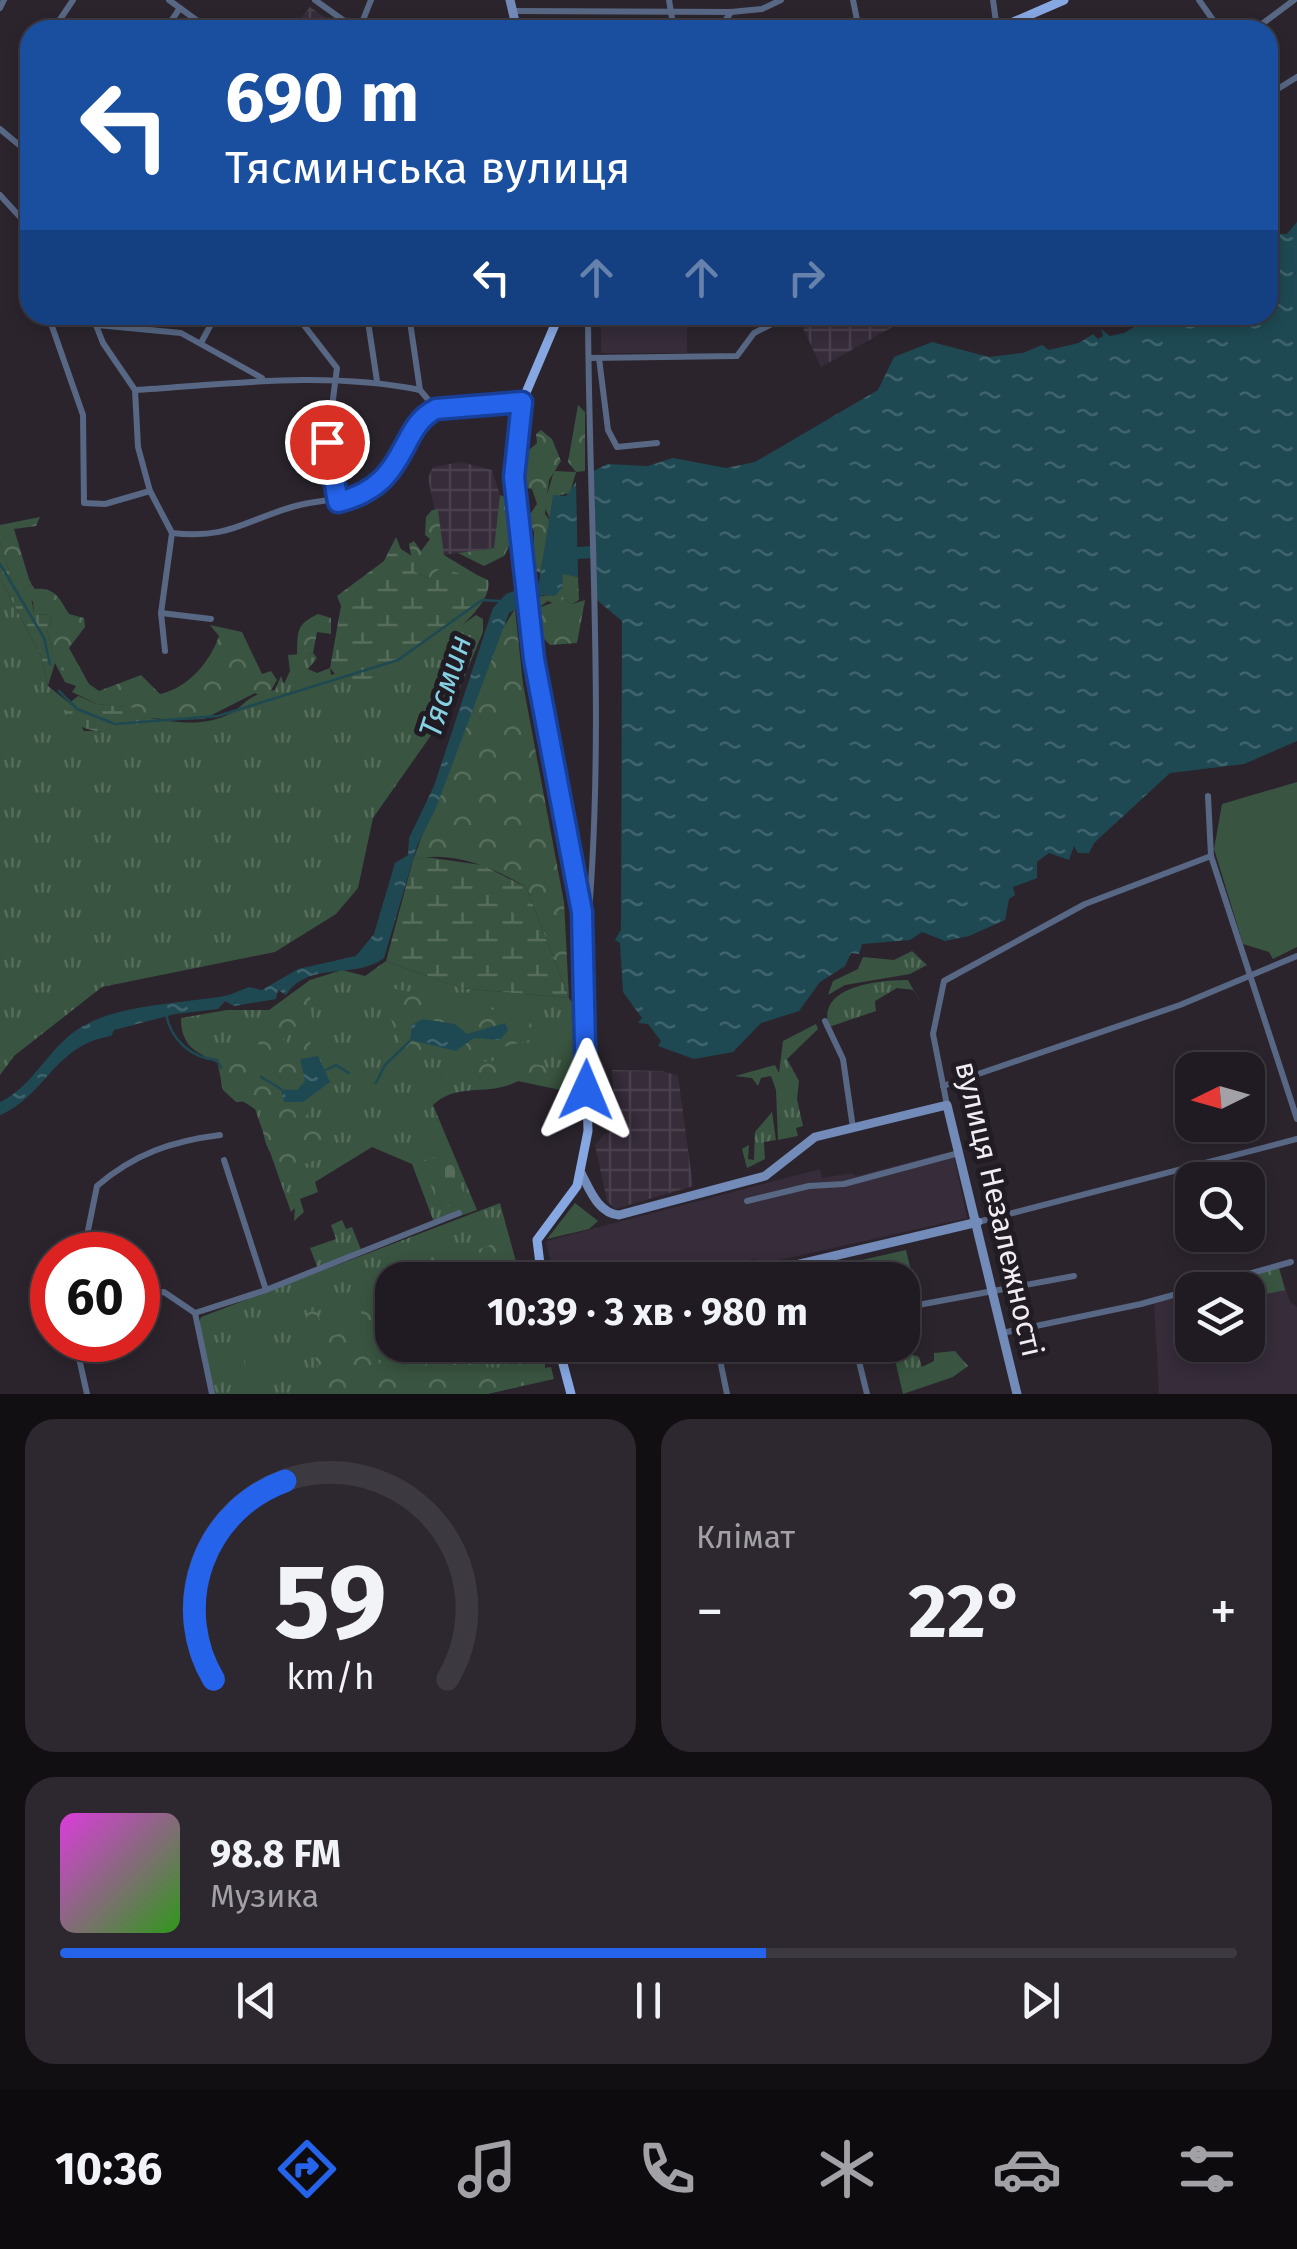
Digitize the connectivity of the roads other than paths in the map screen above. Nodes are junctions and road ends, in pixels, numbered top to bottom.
1 (4, 0) edge
2 (169, 0) edge
3 (315, 0) edge
4 (669, 0) edge
5 (781, 0) edge
6 (1064, 0) edge
7 (1294, 0) edge
8 (325, 3) edge
9 (511, 5) edge
10 (0, 8) edge
11 (180, 8) junction
12 (670, 10) junction
13 (731, 12) junction
14 (171, 20) edge
15 (196, 20) edge
16 (346, 20) edge
17 (672, 20) edge
18 (726, 20) edge
19 (1029, 20) edge
20 (1267, 20) edge
21 (0, 129) edge
22 (20, 146) edge
23 (0, 195) edge
24 (20, 217) edge
25 (52, 325) edge
26 (96, 325) joint
27 (211, 325) edge
28 (305, 325) edge
29 (368, 325) edge
30 (411, 325) edge
31 (555, 325) edge
32 (588, 325) edge
33 (772, 325) edge
34 (202, 341) junction
35 (589, 358) junction
36 (599, 358) junction
37 (266, 380) junction
38 (338, 381) junction
39 (376, 381) junction
40 (135, 390) junction
41 (420, 390) junction
42 (426, 400) junction
43 (522, 402) junction
44 (436, 409) junction
45 (426, 414) junction
46 (657, 443) dead end
47 (150, 492) junction
48 (338, 502) junction
49 (172, 532) junction
50 (160, 613) junction
51 (211, 619) dead end
52 (165, 651) dead end
53 (1208, 796) dead end
54 (1212, 856) junction
55 (586, 947) junction
56 (1297, 956) edge
57 (1250, 979) junction
58 (825, 1021) dead end
59 (943, 1086) junction
60 (947, 1105) junction
61 (1297, 1119) edge
62 (853, 1128) junction
63 (220, 1135) dead end
64 (1297, 1140) edge
65 (960, 1152) junction
66 (224, 1160) dead end
67 (582, 1173) junction
68 (576, 1186) junction
69 (590, 1192) junction
70 (747, 1201) dead end
71 (459, 1212) dead end
72 (978, 1222) junction
73 (89, 1232) edge
74 (829, 1256) junction
75 (540, 1262) edge
76 (810, 1262) edge
77 (830, 1262) edge
78 (1291, 1262) dead end
79 (1074, 1276) dead end
80 (992, 1289) junction
81 (266, 1290) junction
82 (160, 1293) edge
83 (920, 1304) edge
84 (195, 1313) junction
85 (1002, 1333) junction
86 (79, 1362) edge
87 (563, 1362) edge
88 (720, 1362) edge
89 (859, 1362) edge
90 (87, 1394) edge
91 (212, 1394) edge
92 (571, 1394) edge
93 (727, 1394) edge
94 (867, 1394) edge
95 (1017, 1394) edge

1 - 10 street
2 - 11 street
3 - 8 street
4 - 12 street
5 - 13 street
6 - 19 main road
7 - 20 street
8 - 16 street
9 - 12 street
11 - 14 street
11 - 15 street
12 - 13 street
12 - 17 street
13 - 18 street
21 - 22 street
23 - 24 street
25 - 47 street
26 - 34 street
26 - 40 street
27 - 34 street
28 - 38 street
29 - 39 street
30 - 41 street
31 - 43 main road
32 - 35 street
33 - 36 street
34 - 37 street
35 - 36 street
35 - 55 street
36 - 46 street
37 - 38 street
37 - 40 street
38 - 39 street
38 - 48 street
39 - 41 street
40 - 47 street
41 - 42 street
42 - 44 street
42 - 45 street
43 - 44 street
43 - 55 main road
44 - 45 street
45 - 48 street
47 - 49 street
48 - 49 street
49 - 50 street
50 - 51 street
50 - 52 street
53 - 54 street
54 - 57 street
54 - 59 street, вулиця Незалежності
55 - 67 main road
56 - 57 street
57 - 59 street
57 - 61 street
58 - 62 street
59 - 60 street, вулиця Незалежності
60 - 62 street
60 - 65 street, вулиця Незалежності
62 - 69 street
63 - 73 street
64 - 72 street
65 - 70 street
65 - 72 street, вулиця Незалежності
66 - 81 street
67 - 68 main road
67 - 69 street
68 - 69 street
68 - 75 main road
71 - 81 street
72 - 74 street
72 - 80 street, вулиця Незалежності
74 - 76 street
74 - 77 street
78 - 85 street
79 - 80 street
80 - 83 street
80 - 85 street, вулиця Незалежності
81 - 84 street
82 - 84 street
84 - 91 street
85 - 95 street, вулиця Незалежності
86 - 90 street
87 - 92 main road
88 - 93 street
89 - 94 street

